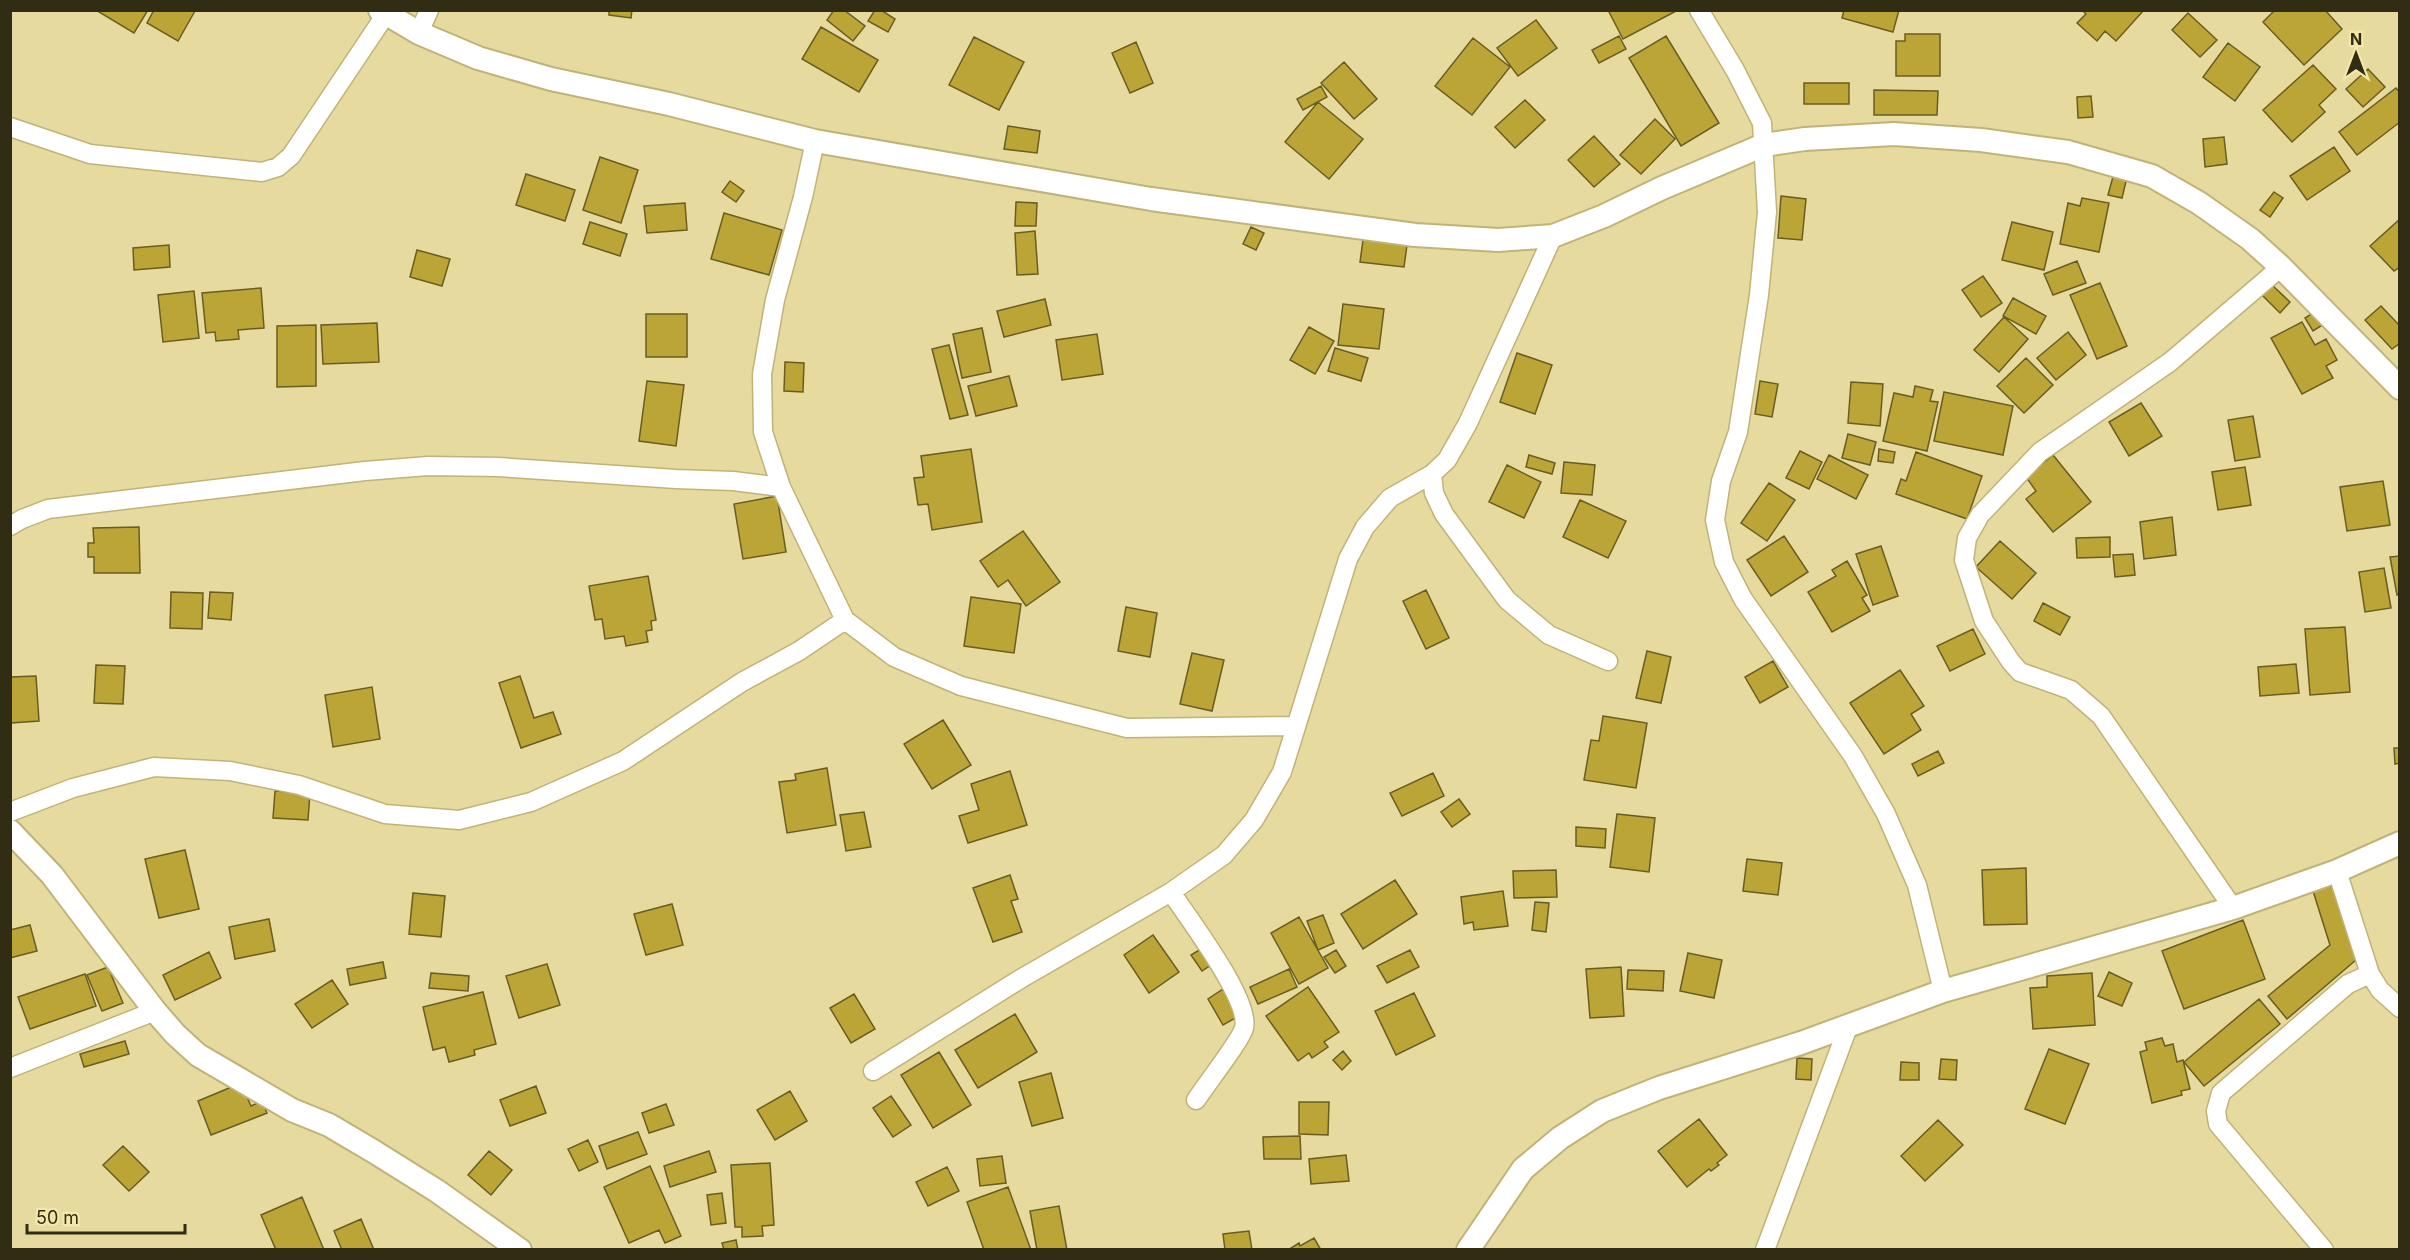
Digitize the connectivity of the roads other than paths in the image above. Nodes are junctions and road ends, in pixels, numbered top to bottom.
1 (429, 10) edge
2 (1699, 10) edge
3 (383, 12) edge
4 (419, 33) junction
5 (10, 127) edge
6 (815, 141) junction
7 (1764, 145) junction
8 (1553, 236) junction
9 (2281, 267) junction
10 (2400, 388) edge
11 (1432, 474) junction
12 (780, 487) junction
13 (10, 526) edge
14 (845, 620) junction
15 (1608, 661) dead end
16 (1295, 726) junction
17 (10, 812) edge
18 (10, 831) edge
19 (2400, 843) edge
20 (2337, 871) junction
21 (1171, 892) junction
22 (2233, 908) junction
23 (2370, 974) junction
24 (1943, 991) junction
25 (2400, 1008) edge
26 (155, 1011) junction
27 (1848, 1027) junction
28 (10, 1068) edge
29 (873, 1071) dead end
30 (1196, 1100) dead end
31 (520, 1250) edge
32 (1468, 1250) edge
33 (1765, 1250) edge
34 (2324, 1250) edge

1 - 4 street
2 - 7 street
3 - 4 street
3 - 5 street
4 - 6 street
6 - 8 street
6 - 12 street
7 - 8 street
7 - 9 street
7 - 24 street
8 - 11 street
9 - 10 street
9 - 22 street
11 - 15 street
11 - 16 street
12 - 13 street
12 - 14 street
14 - 16 street
14 - 17 street
16 - 21 street
18 - 26 street
19 - 20 street
20 - 22 street
20 - 23 street
21 - 29 street
21 - 30 street
22 - 24 street
23 - 25 street
23 - 34 street
24 - 27 street
26 - 28 street
26 - 31 street
27 - 32 street
27 - 33 street

